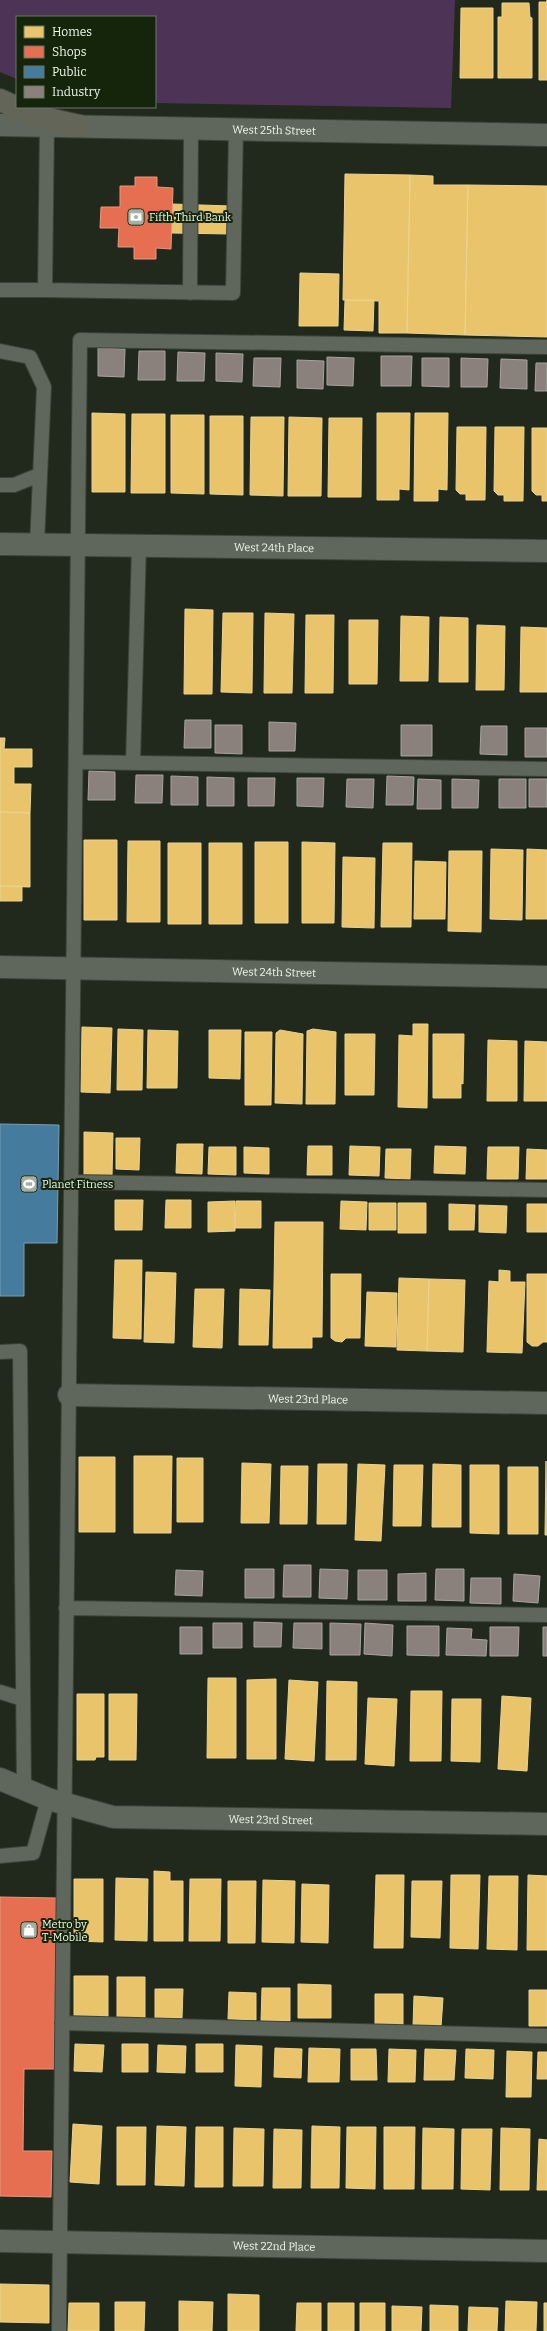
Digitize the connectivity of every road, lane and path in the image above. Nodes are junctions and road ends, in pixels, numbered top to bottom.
1 (0, 100) edge
2 (16, 107) edge
3 (18, 108) edge
4 (0, 124) edge
5 (47, 125) junction
6 (80, 126) junction
7 (191, 128) junction
8 (236, 129) junction
9 (547, 134) edge
10 (0, 290) edge
11 (45, 290) junction
12 (190, 292) junction
13 (547, 347) edge
14 (0, 351) edge
15 (39, 475) junction
16 (0, 485) edge
17 (0, 544) edge
18 (37, 544) junction
19 (78, 545) junction
20 (139, 546) junction
21 (547, 551) edge
22 (76, 762) junction
23 (133, 763) junction
24 (547, 769) edge
25 (0, 967) edge
26 (73, 968) junction
27 (547, 976) edge
28 (71, 1182) junction
29 (547, 1190) edge
30 (0, 1352) edge
31 (69, 1395) junction
32 (547, 1402) edge
33 (66, 1608) junction
34 (547, 1615) edge
35 (0, 1692) edge
36 (23, 1699) junction
37 (0, 1779) edge
38 (24, 1789) junction
39 (56, 1801) junction
40 (547, 1824) edge
41 (0, 1856) edge
42 (62, 2023) junction
43 (547, 2036) edge
44 (0, 2241) edge
45 (60, 2243) junction
46 (547, 2251) edge
47 (59, 2331) edge

1 - 2 main road
3 - 6 main road
4 - 5 street, West 25th Street
5 - 6 street, West 25th Street
5 - 11 lane
6 - 7 street, West 25th Street
7 - 8 street, West 25th Street
7 - 12 lane
8 - 9 street, West 25th Street
8 - 12 lane
10 - 11 lane
11 - 12 lane
13 - 19 lane
14 - 15 lane
15 - 16 lane
15 - 18 lane
17 - 18 street, West 24th Place
18 - 19 street, West 24th Place
19 - 20 street, West 24th Place
19 - 22 lane
20 - 21 street, West 24th Place
20 - 23 lane
22 - 23 lane
22 - 26 lane
23 - 24 lane
25 - 26 street, West 24th Street
26 - 27 street, West 24th Street
26 - 28 lane
28 - 29 lane
28 - 31 lane
30 - 36 lane
31 - 32 street, West 23rd Place
31 - 33 lane
33 - 34 lane
33 - 39 lane
35 - 36 lane
36 - 38 lane
37 - 38 street, West 23rd Street
38 - 39 street, West 23rd Street
39 - 40 street, West 23rd Street
39 - 41 lane
39 - 42 lane
42 - 43 lane
42 - 45 lane
44 - 45 street, West 22nd Place
45 - 46 street, West 22nd Place
45 - 47 lane

